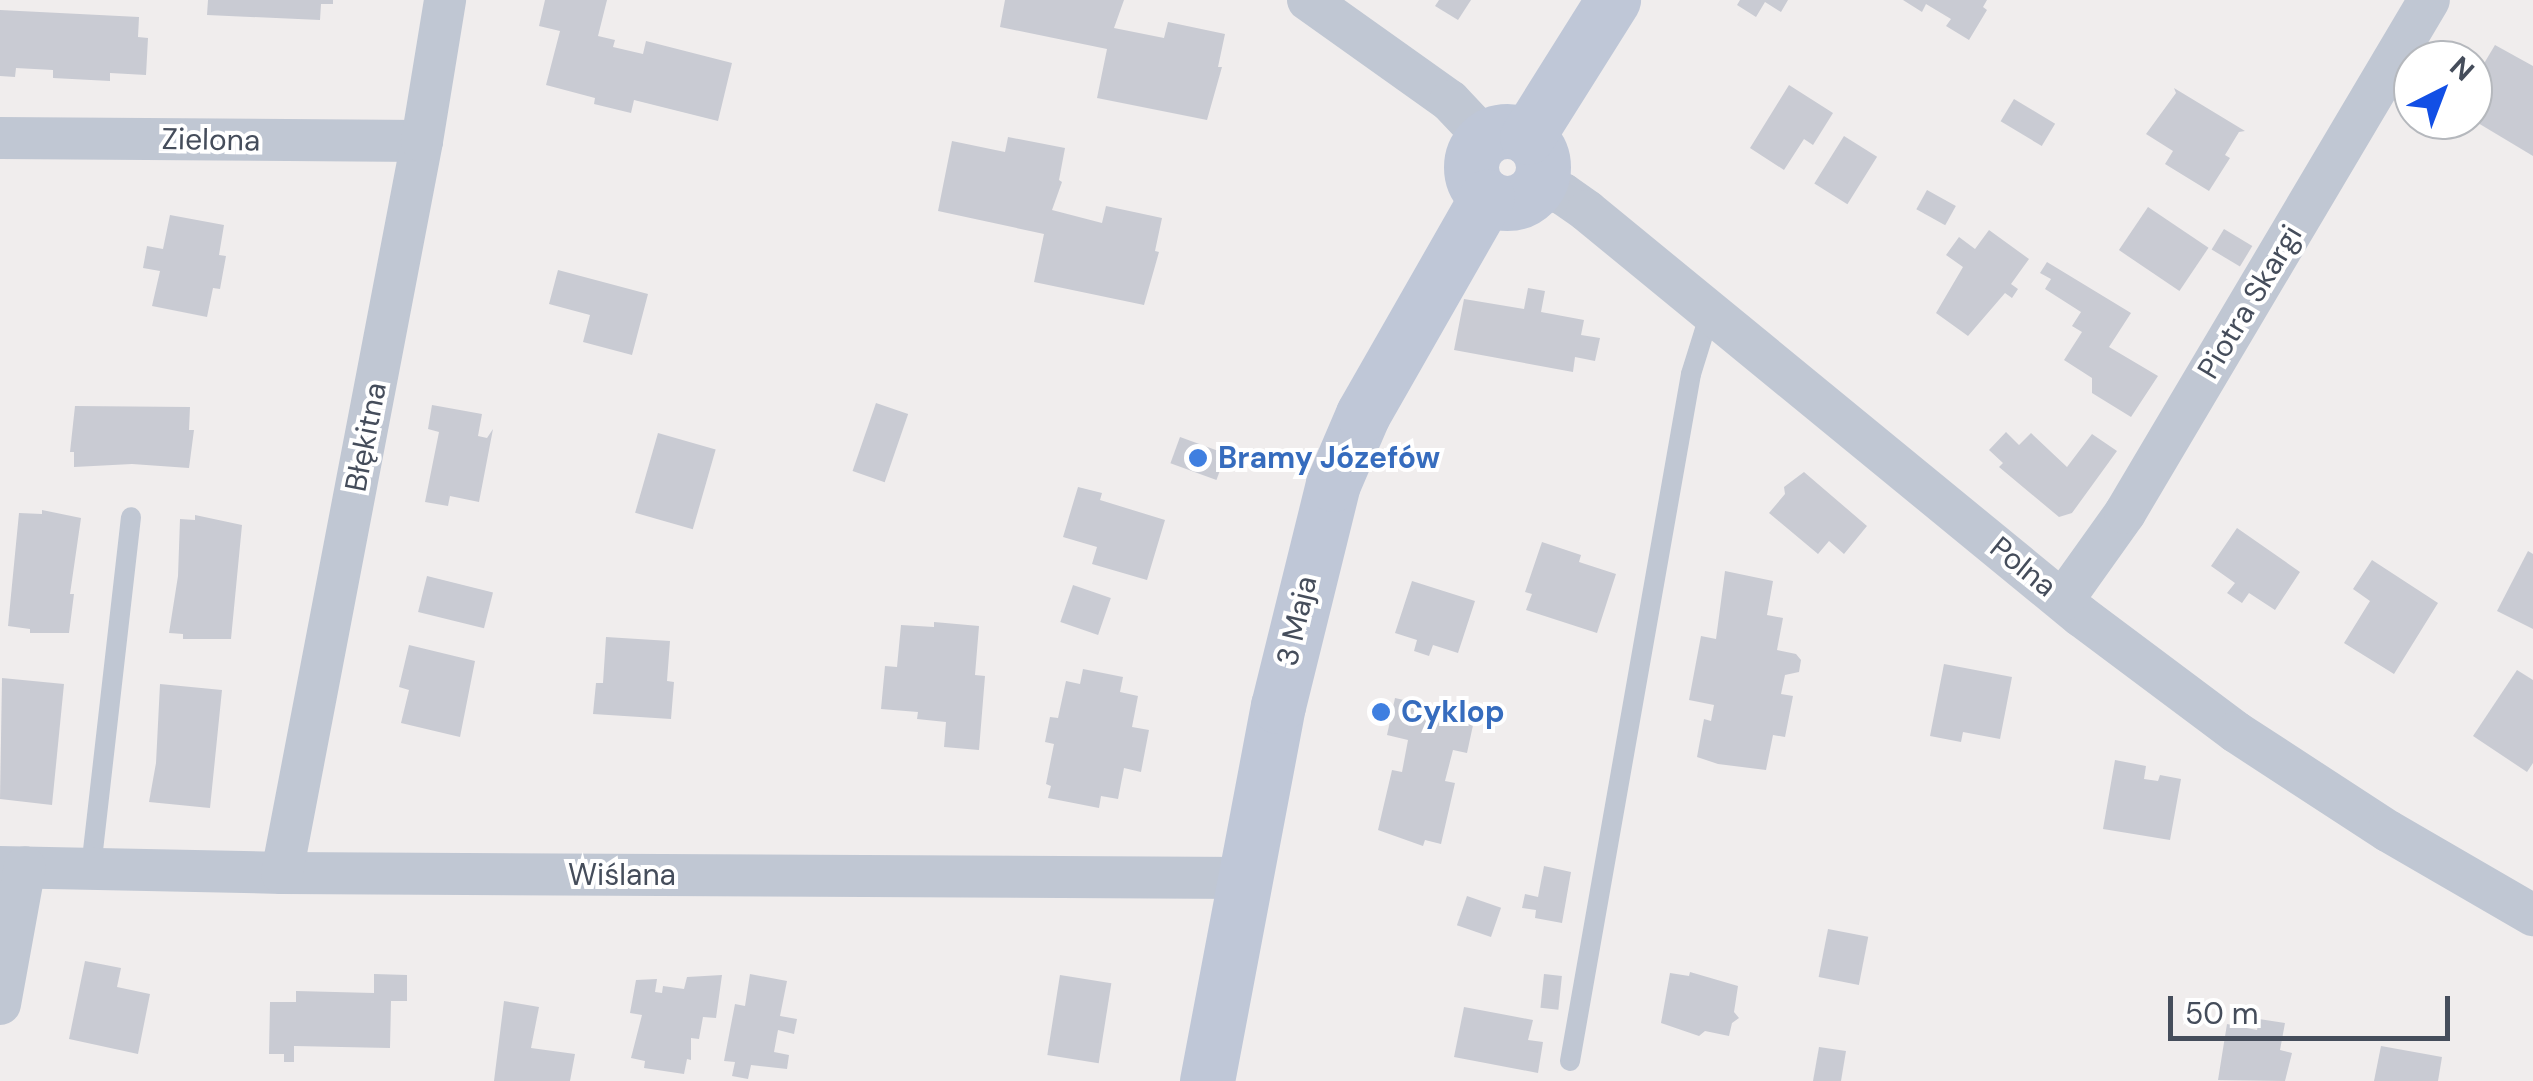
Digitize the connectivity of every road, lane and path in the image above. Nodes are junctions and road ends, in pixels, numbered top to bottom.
1 (445, 0) edge
2 (1308, 0) edge
3 (1614, 0) edge
4 (2428, 0) edge
5 (0, 138) edge
6 (422, 142) junction
7 (1509, 164) junction
8 (1710, 313) junction
9 (131, 516) dead end
10 (2064, 600) junction
11 (12, 867) edge
12 (91, 868) junction
13 (282, 873) junction
14 (1244, 878) junction
15 (2533, 915) edge
16 (0, 1004) edge
17 (1570, 1061) dead end
18 (1207, 1081) edge

1 - 6 street, Błękitna
2 - 7 street, Polna
3 - 7 street, 3 Maja
4 - 10 street, Piotra Skargi
5 - 6 street, Zielona
6 - 13 street, Błękitna
7 - 8 street, Polna
7 - 14 street, 3 Maja
8 - 10 street, Polna
8 - 17 lane
9 - 12 lane
10 - 15 street, Polna
11 - 12 street, Wiślana
11 - 16 street
12 - 13 street, Wiślana
13 - 14 street, Wiślana
14 - 18 street, 3 Maja

